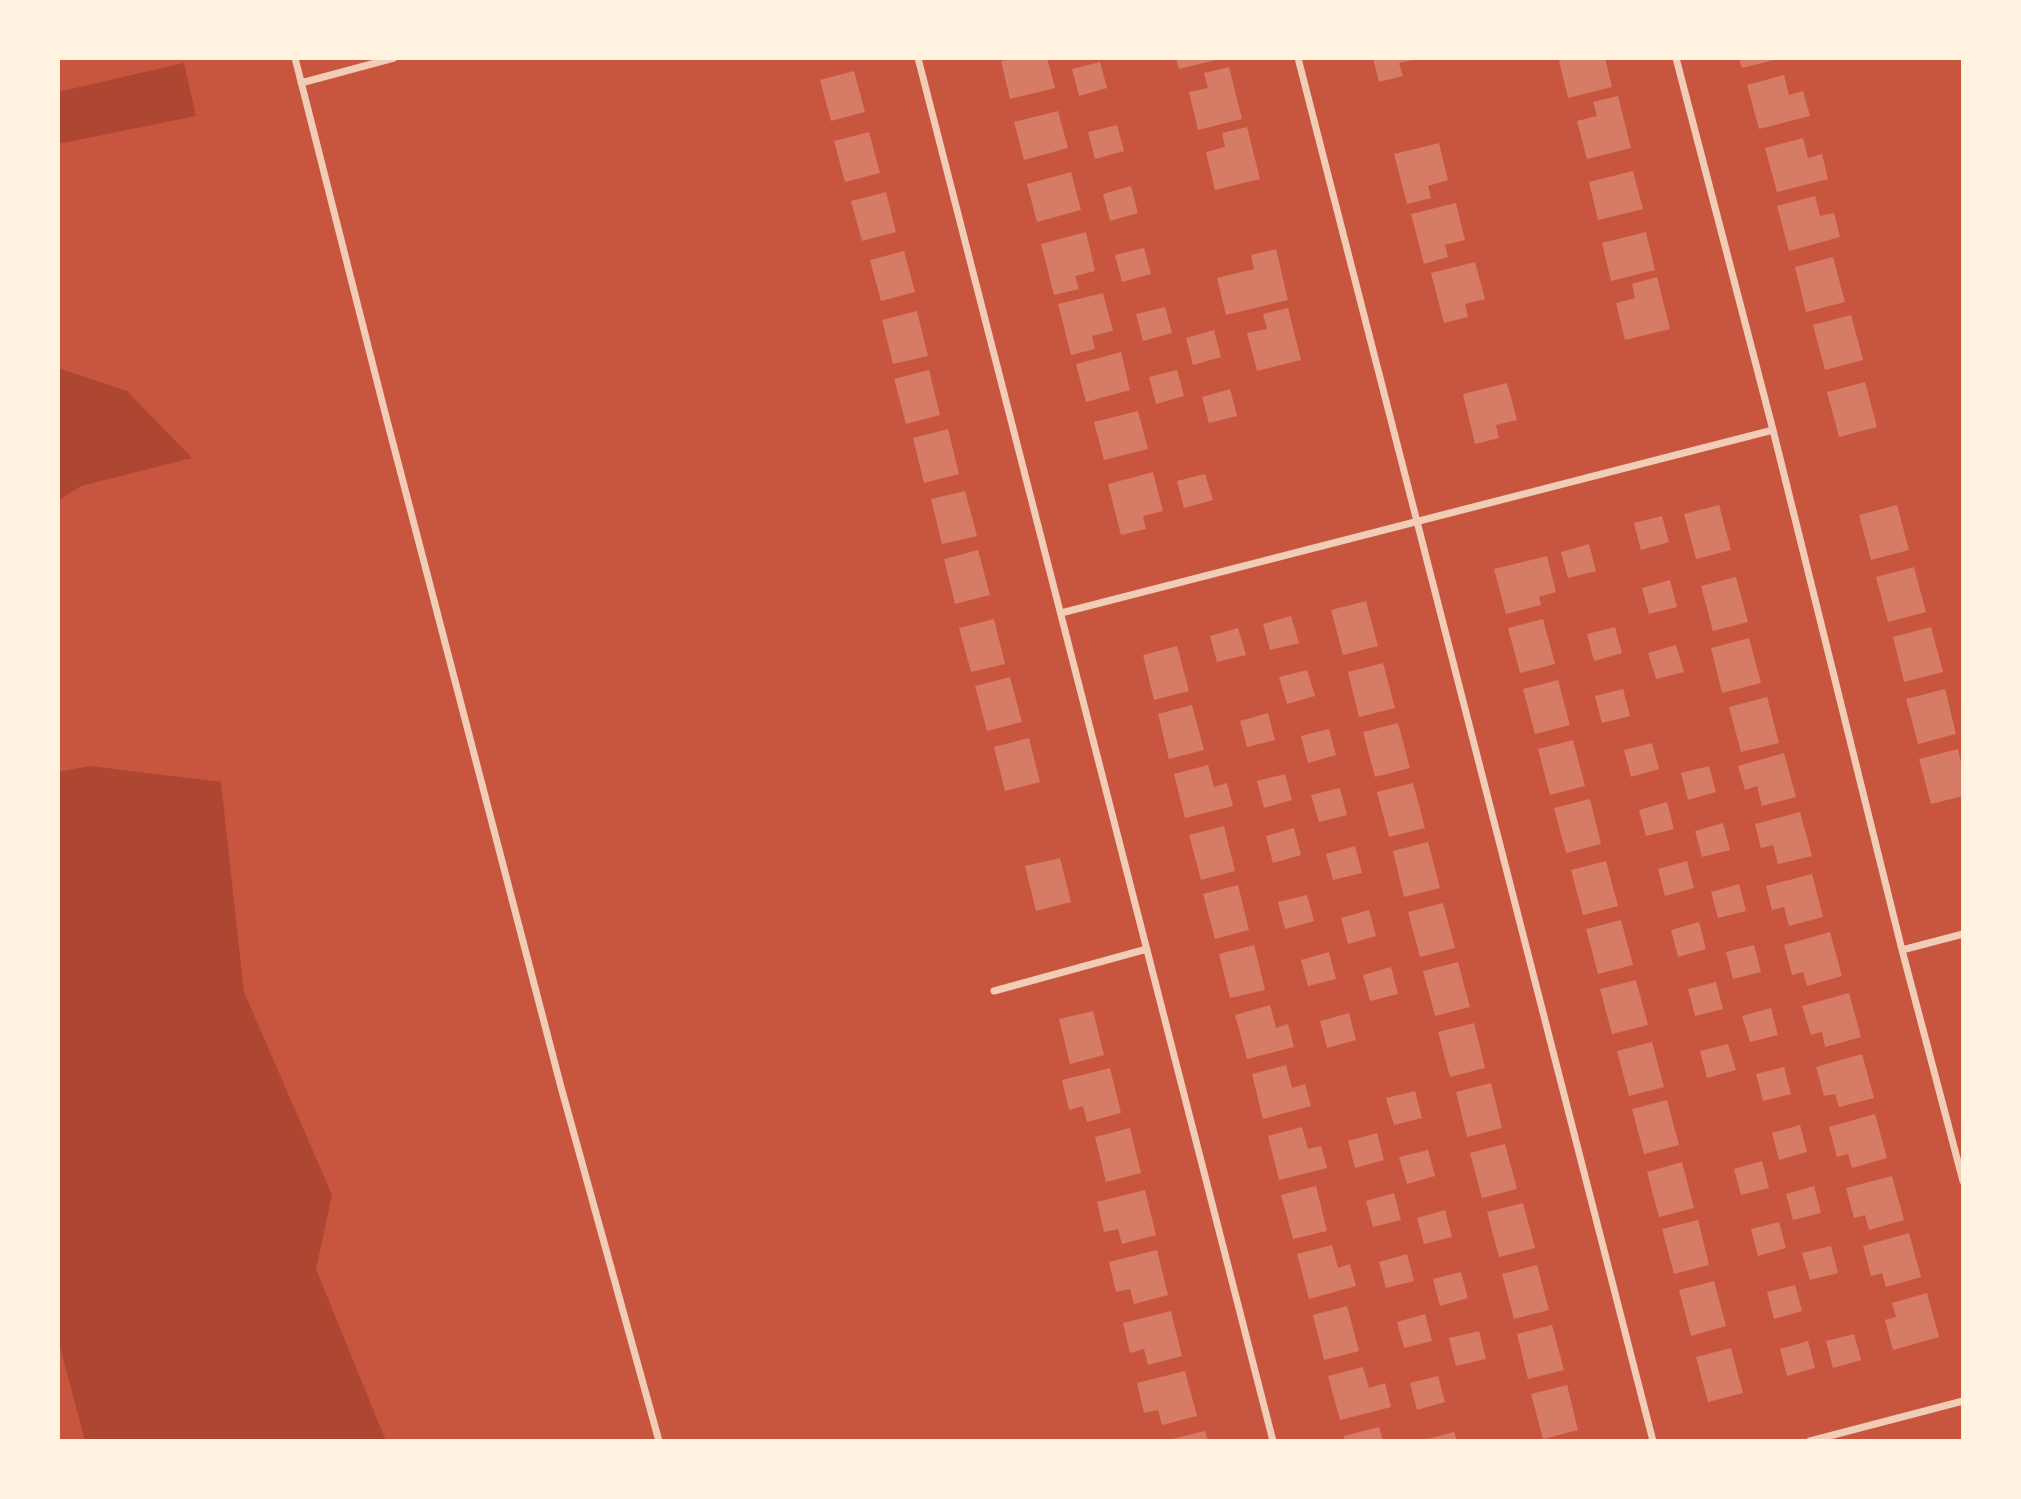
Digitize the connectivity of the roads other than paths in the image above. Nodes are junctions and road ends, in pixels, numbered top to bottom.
1 (295, 58) edge
2 (394, 58) edge
3 (918, 58) edge
4 (1298, 58) edge
5 (1676, 58) edge
6 (301, 83) junction
7 (1773, 430) junction
8 (1417, 522) junction
9 (1061, 613) junction
10 (1963, 934) edge
11 (1147, 949) junction
12 (1902, 950) junction
13 (994, 991) dead end
14 (1963, 1181) edge
15 (1963, 1401) edge
16 (659, 1441) edge
17 (1273, 1441) edge
18 (1653, 1441) edge
19 (1810, 1441) edge

1 - 6 street
2 - 6 street
3 - 9 street
4 - 8 street
5 - 7 street
6 - 16 street
7 - 8 street
7 - 12 street
8 - 9 street
8 - 18 street
9 - 11 street
10 - 12 street
11 - 13 street
11 - 17 street
12 - 14 street
15 - 19 street

